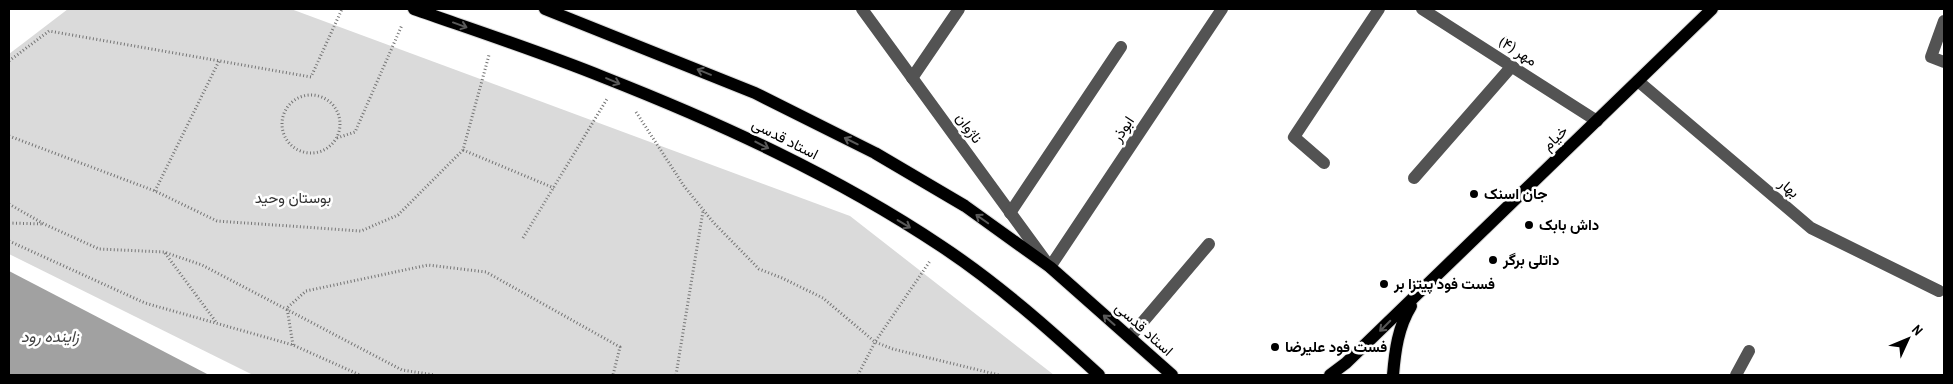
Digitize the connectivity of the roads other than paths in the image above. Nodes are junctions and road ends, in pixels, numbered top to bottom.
1 (547, 9) edge
2 (862, 9) edge
3 (958, 9) edge
4 (1222, 9) edge
5 (1379, 9) edge
6 (1422, 9) edge
7 (1712, 9) edge
8 (410, 13) edge
9 (1944, 22) edge
10 (1121, 47) dead end
11 (1944, 62) edge
12 (1512, 66) junction
13 (912, 78) junction
14 (1638, 81) junction
15 (1597, 120) junction
16 (1324, 163) dead end
17 (1414, 178) dead end
18 (1010, 213) junction
19 (1209, 244) dead end
20 (1050, 267) junction
21 (1419, 291) junction
22 (1939, 291) dead end
23 (1130, 337) junction
24 (1749, 351) dead end
25 (1099, 375) edge
26 (1172, 375) edge
27 (1330, 375) edge
28 (1394, 375) edge
29 (1736, 375) edge

20 -> 1 main road, استاد قدسی
2 - 13 street, ناژوان
3 - 13 street
4 - 20 street, ابوذر
5 - 16 street
6 - 12 street, مهر (۴)
7 - 14 main road, خیام
8 -> 25 main road, استاد قدسی
9 - 11 street
10 - 18 street
12 - 15 street, مهر (۴)
12 - 17 street
13 - 18 street, ناژوان
14 - 15 main road, خیام
14 - 22 street, بهار
15 - 21 main road, خیام
18 - 20 street, ناژوان
19 - 23 street
23 -> 20 main road, استاد قدسی
21 -> 27 main road
21 - 28 main road
23 - 26 main road, استاد قدسی
24 - 29 street

